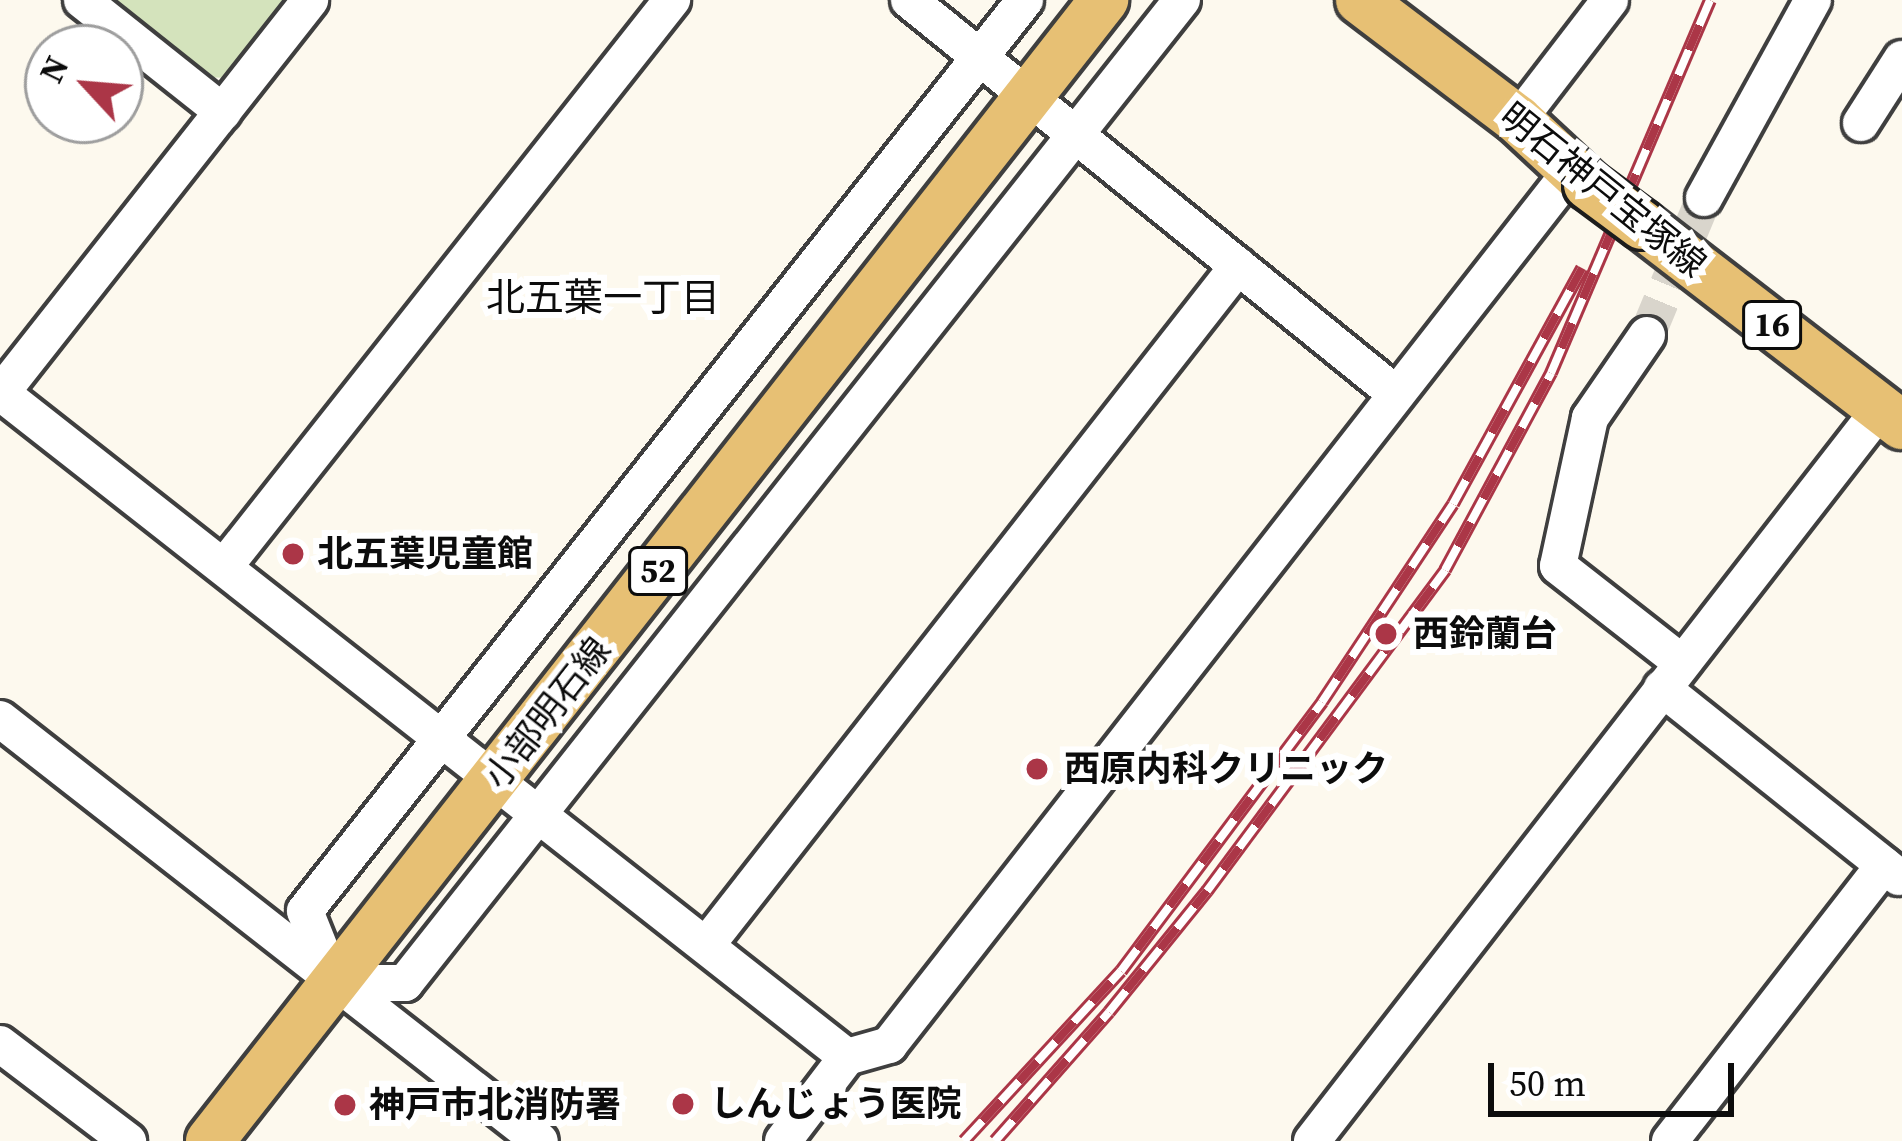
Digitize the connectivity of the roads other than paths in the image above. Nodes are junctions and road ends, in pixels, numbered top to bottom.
1 (82, 0) edge
2 (310, 0) edge
3 (672, 0) edge
4 (909, 0) edge
5 (1025, 0) edge
6 (1104, 0) edge
7 (1182, 0) edge
8 (1360, 0) edge
9 (1610, 0) edge
10 (1814, 0) edge
11 (981, 56) junction
12 (1902, 59) edge
13 (1031, 94) junction
14 (223, 112) junction
15 (1518, 120) junction
16 (1861, 123) dead end
17 (1077, 132) junction
18 (1579, 178) junction
19 (1704, 198) tunnel mouth
20 (1238, 266) junction
21 (1647, 334) tunnel mouth
22 (1, 392) edge
23 (1396, 394) junction
24 (1892, 417) edge
25 (224, 567) junction
26 (1672, 676) junction
27 (0, 719) edge
28 (443, 738) junction
29 (496, 779) junction
30 (538, 812) junction
31 (1893, 872) edge
32 (708, 943) junction
33 (334, 983) junction
34 (0, 1044) edge
35 (847, 1057) junction
36 (128, 1141) edge
37 (210, 1141) edge
38 (540, 1141) edge
39 (783, 1141) edge
40 (1312, 1141) edge
41 (1670, 1141) edge

1 - 14 street
2 - 14 street
3 - 25 street
4 - 11 street
5 - 11 street
6 - 13 main road, 小部明石線 / 52
7 - 17 street
8 - 15 main road, 明石神戸宝塚線 / 16
9 - 15 street
10 - 19 street
11 - 13 street
11 - 28 street
12 - 16 street
13 - 17 street
13 - 29 main road, 小部明石線 / 52
14 - 22 street
15 - 18 main road, 明石神戸宝塚線 / 16
17 - 20 street
17 - 30 street
18 - 23 street
18 - 24 main road, 明石神戸宝塚線 / 16, bridge
20 - 23 street
20 - 32 street
21 - 26 street
22 - 25 street
23 - 35 street
24 - 26 street
25 - 28 street
26 - 31 street
26 - 40 street
27 - 33 street
28 - 29 street
28 - 33 street
29 - 30 street
29 - 33 main road, 小部明石線 / 52
30 - 32 street
30 - 33 street
31 - 41 street
32 - 35 street
33 - 37 main road, 小部明石線 / 52
33 - 38 street
34 - 36 street
35 - 39 street

